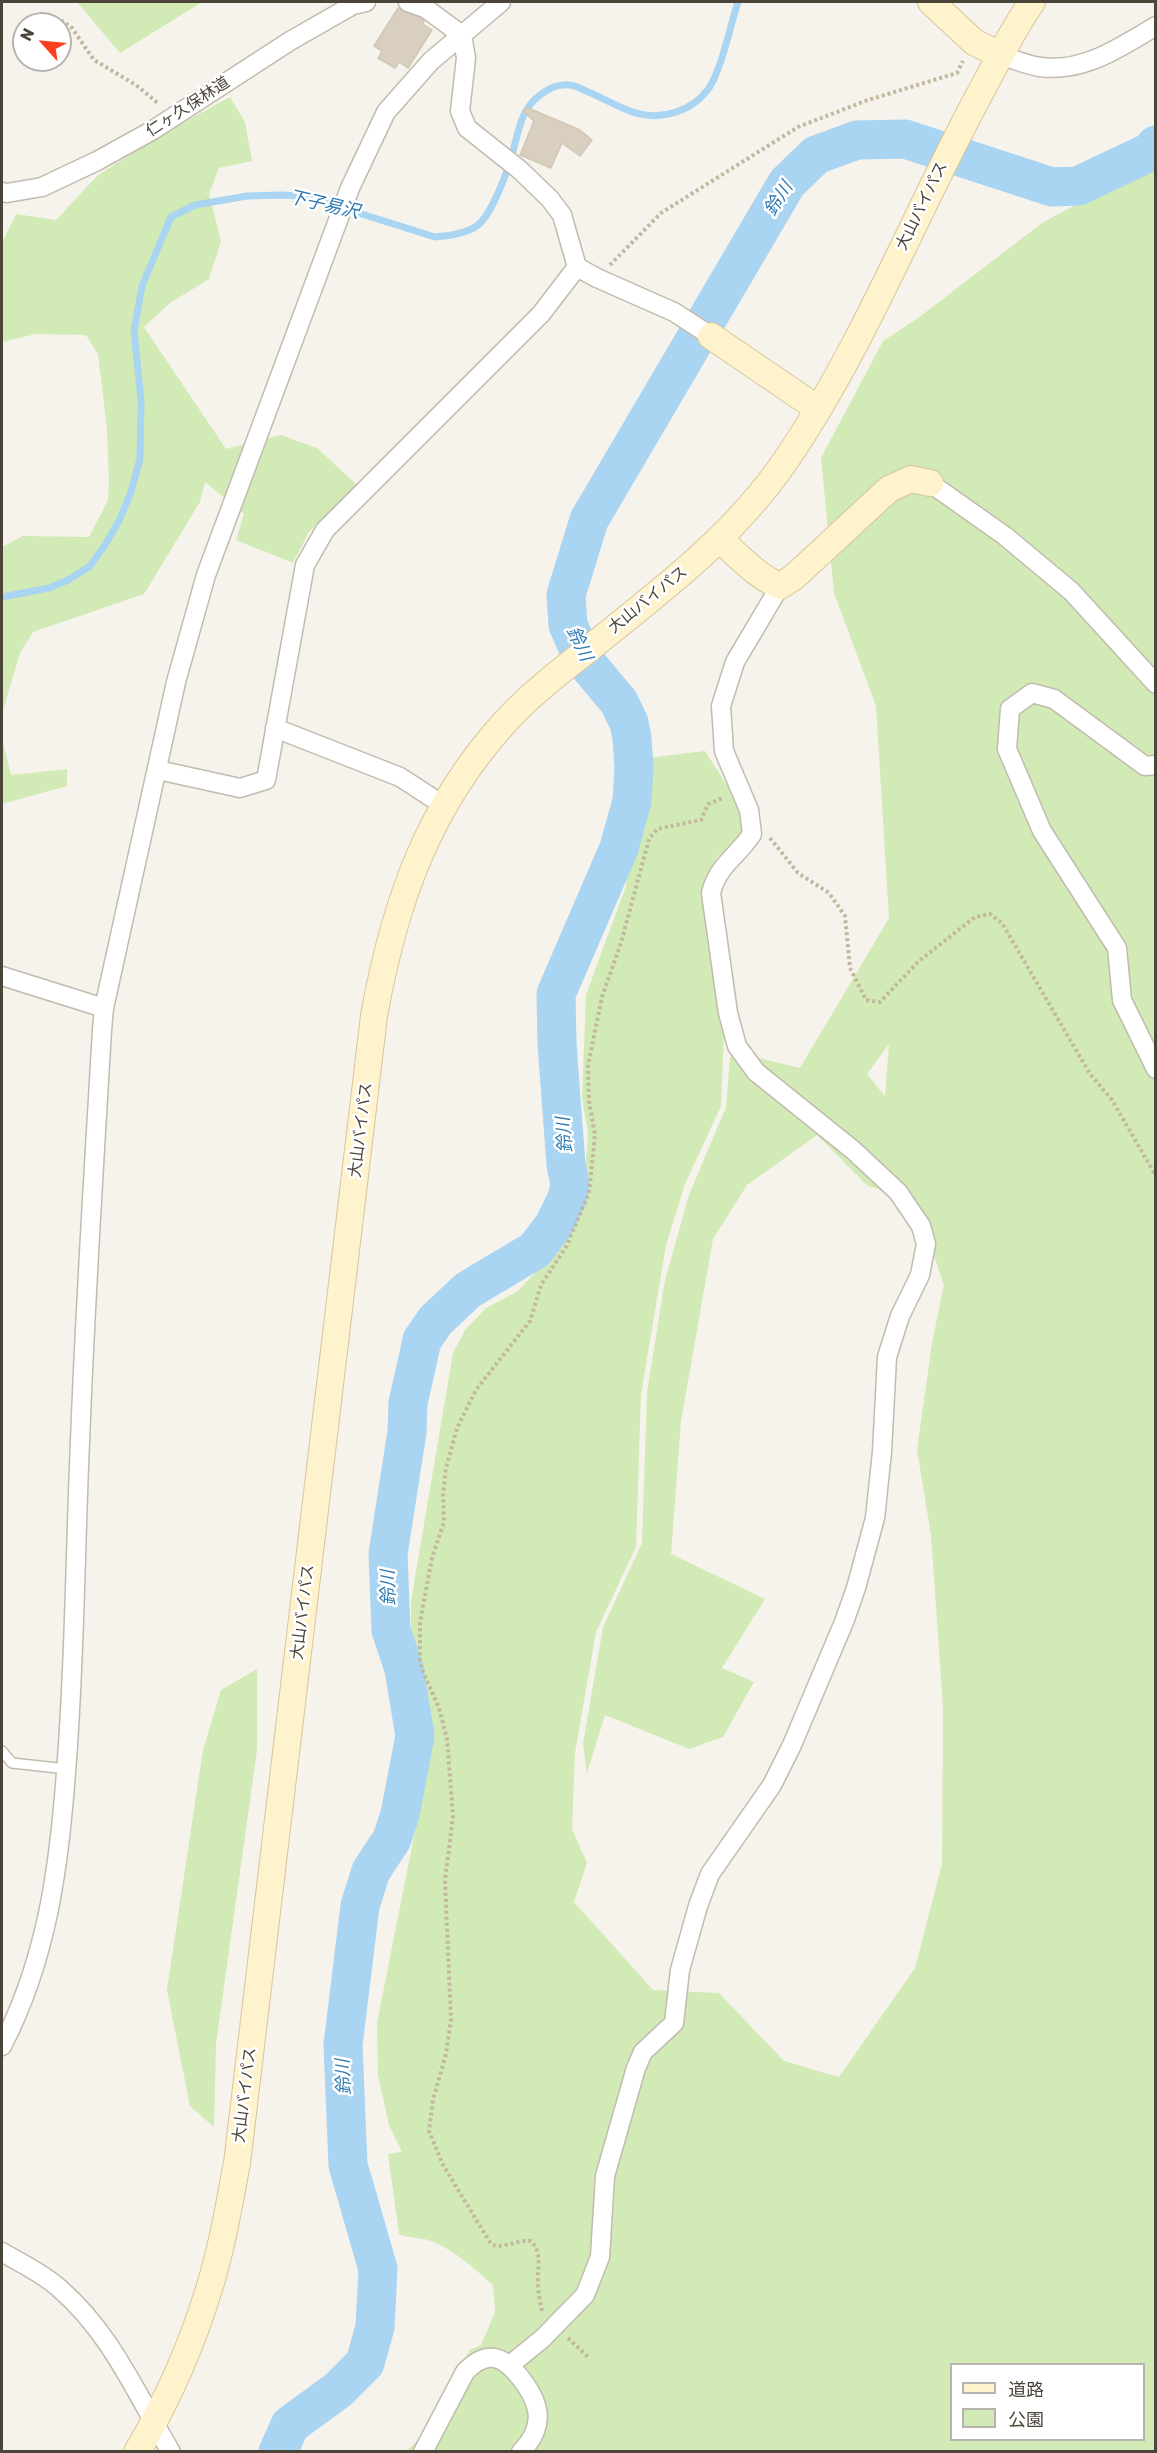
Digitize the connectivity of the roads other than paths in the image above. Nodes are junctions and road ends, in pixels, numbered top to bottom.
1 (366, 2) edge
2 (408, 2) edge
3 (501, 2) edge
4 (931, 2) edge
5 (1032, 2) edge
6 (1155, 26) edge
7 (462, 35) junction
8 (1000, 55) junction
9 (2, 192) edge
10 (577, 267) junction
11 (711, 336) joint
12 (818, 409) junction
13 (930, 483) joint
14 (720, 540) junction
15 (780, 586) junction
16 (1155, 684) edge
17 (275, 728) junction
18 (1155, 765) edge
19 (158, 770) junction
20 (443, 805) junction
21 (2, 976) edge
22 (104, 1008) junction
23 (1155, 1069) edge
24 (2, 1751) edge
25 (67, 1769) junction
26 (2, 2046) edge
27 (2, 2252) edge
28 (510, 2365) junction
29 (154, 2424) junction
30 (137, 2451) edge
31 (171, 2451) edge
32 (423, 2451) edge
33 (521, 2451) edge

1 - 9 street, 仁ヶ久保林道
2 - 7 street
3 - 7 street
4 - 8 main road
5 - 8 main road, 大山バイパス
6 - 8 street
7 - 10 street
7 - 19 street
8 - 12 main road, 大山バイパス
10 - 11 street
10 - 17 street
11 - 12 main road
12 - 14 main road, 大山バイパス
13 - 15 main road
13 - 16 street
14 - 15 main road
14 - 20 main road, 大山バイパス
15 - 28 street
17 - 19 street
17 - 20 street
18 - 23 street
19 - 22 street
20 - 29 main road, 大山バイパス
21 - 22 street
22 - 25 street
24 - 25 lane
25 - 26 street
27 - 29 street
28 - 32 street
28 - 33 street
29 - 30 main road, 大山バイパス
29 - 31 street

